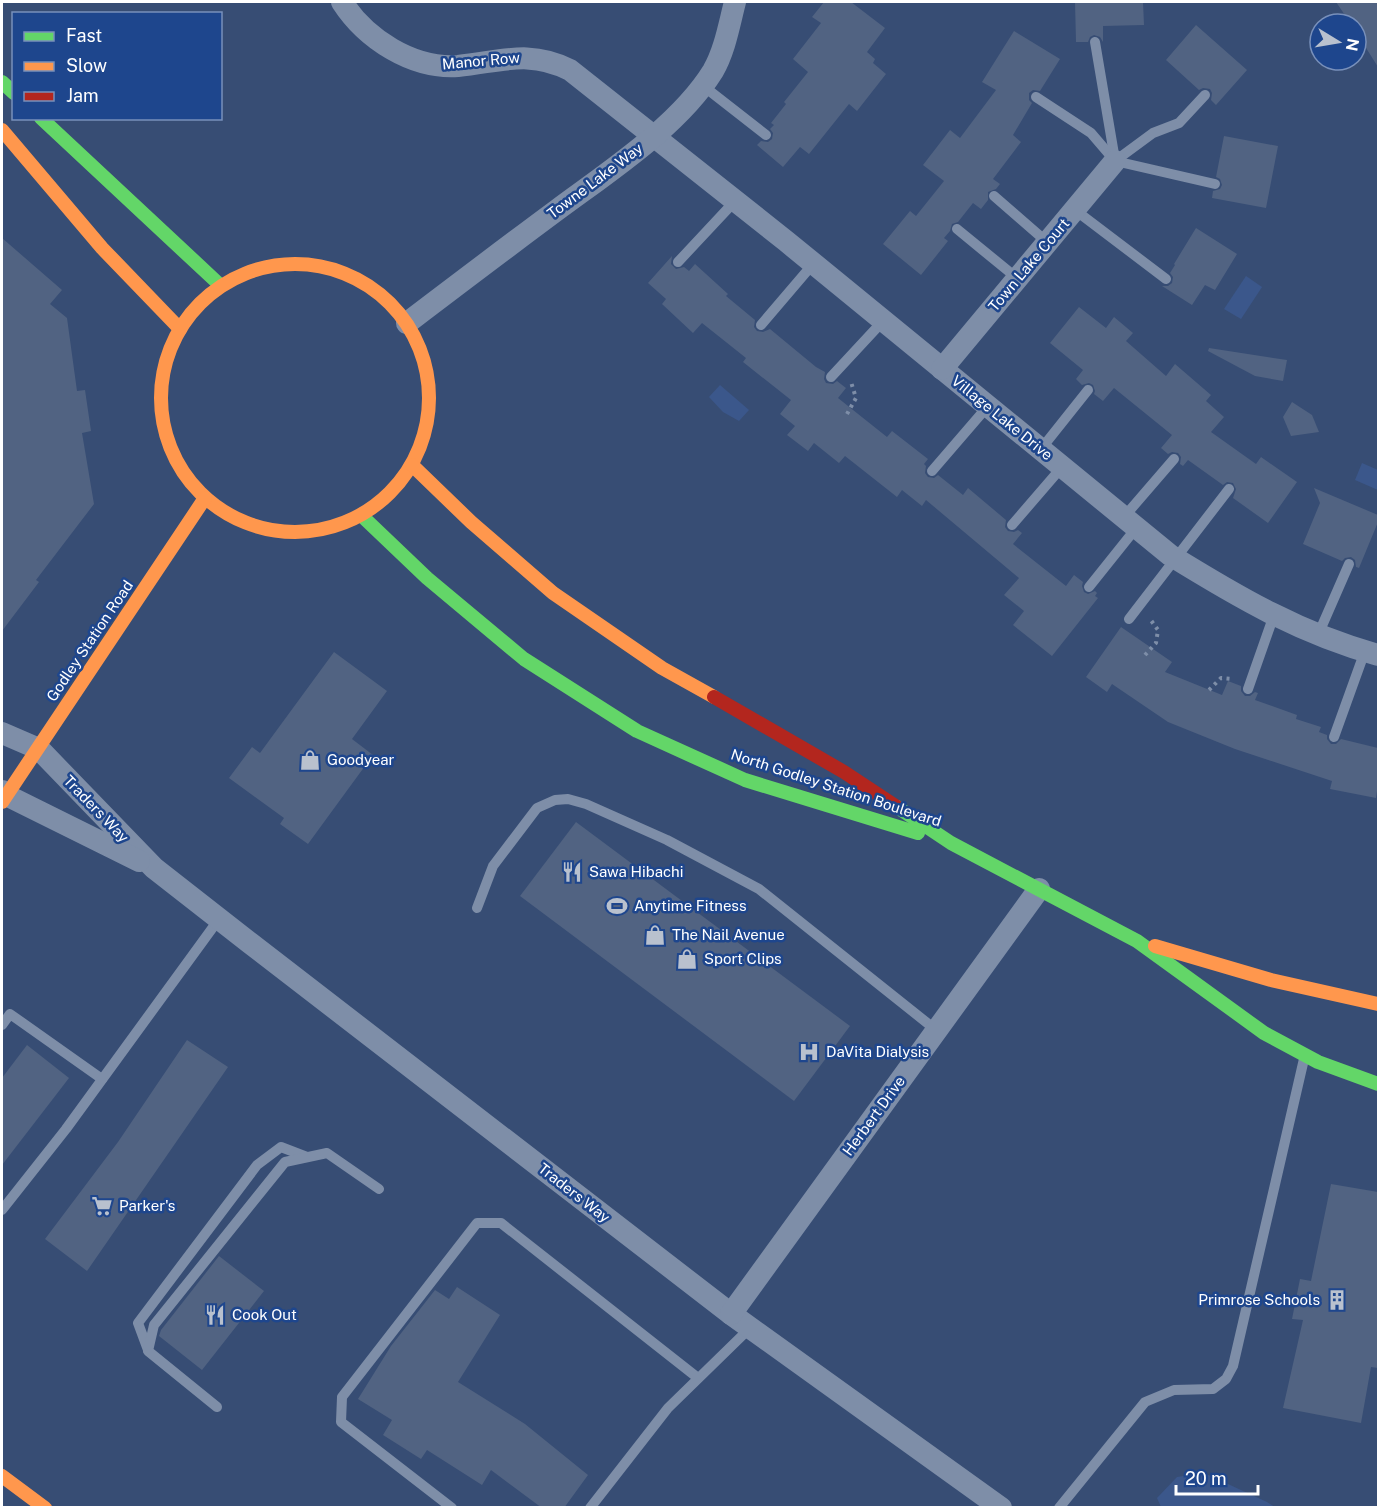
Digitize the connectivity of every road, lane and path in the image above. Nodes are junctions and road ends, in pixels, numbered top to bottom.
1 (342, 2) edge
2 (735, 2) edge
3 (1095, 42) dead end
4 (702, 85) junction
5 (1205, 95) dead end
6 (1036, 97) dead end
7 (43, 120) edge
8 (2, 130) edge
9 (766, 135) dead end
10 (653, 136) junction
11 (1115, 161) junction
12 (1215, 184) dead end
13 (994, 196) dead end
14 (735, 201) junction
15 (1075, 210) junction
16 (957, 229) dead end
17 (1048, 243) junction
18 (678, 262) dead end
19 (813, 264) junction
20 (1018, 279) junction
21 (1167, 279) dead end
22 (221, 286) junction
23 (883, 321) junction
24 (407, 322) junction
25 (761, 324) dead end
26 (180, 329) junction
27 (942, 369) junction
28 (835, 372) joint
29 (1088, 390) dead end
30 (988, 406) junction
31 (847, 414) dead end
32 (1041, 449) junction
33 (1174, 459) dead end
34 (412, 465) junction
35 (1062, 467) junction
36 (932, 471) dead end
37 (1229, 489) dead end
38 (205, 498) junction
39 (362, 516) junction
40 (1130, 522) junction
41 (1012, 525) dead end
42 (1175, 557) junction
43 (1348, 564) dead end
44 (1089, 587) dead end
45 (1140, 604) junction
46 (1274, 615) junction
47 (1129, 619) dead end
48 (1318, 635) junction
49 (1372, 653) edge
50 (1145, 655) dead end
51 (1248, 689) dead end
52 (2, 733) edge
53 (1334, 737) dead end
54 (39, 749) junction
55 (3, 796) edge
56 (951, 843) junction
57 (154, 868) junction
58 (1039, 889) junction
59 (477, 908) dead end
60 (219, 919) junction
61 (1137, 942) junction
62 (1378, 1004) edge
63 (5, 1011) edge
64 (2, 1025) edge
65 (936, 1030) junction
66 (1305, 1055) junction
67 (102, 1079) junction
68 (1378, 1084) edge
69 (307, 1158) junction
70 (379, 1189) dead end
71 (2, 1210) edge
72 (730, 1314) junction
73 (750, 1328) junction
74 (148, 1351) junction
75 (698, 1378) junction
76 (217, 1407) dead end
77 (2, 1476) edge
78 (45, 1508) edge
79 (452, 1508) edge
80 (590, 1508) edge
81 (1001, 1508) edge
82 (1059, 1508) edge

1 - 10 street, Manor Row
2 - 4 street, Towne Lake Way
3 - 11 lane
4 - 9 lane
4 - 10 street, Towne Lake Way
5 - 11 lane
6 - 11 lane
7 - 22 street
8 - 26 street
10 - 14 street, Village Lake Drive
10 - 24 street, Towne Lake Way
11 - 12 lane
11 - 15 street, Town Lake Court
13 - 17 lane
14 - 18 lane
14 - 19 street, Village Lake Drive
15 - 17 street, Town Lake Court
15 - 21 lane
16 - 20 lane
17 - 20 street, Town Lake Court
19 - 23 street, Village Lake Drive
19 - 25 lane
20 - 27 street, Town Lake Court
22 - 24 street
22 - 26 street
23 - 27 street, Village Lake Drive
23 - 28 lane
24 - 34 street
26 - 38 street
27 - 30 street, Village Lake Drive
28 - 31 path
29 - 32 lane
30 - 32 street, Village Lake Drive
30 - 36 lane
32 - 35 street, Village Lake Drive
33 - 40 lane
34 - 39 street
34 - 56 street, North Godley Station Boulevard
35 - 40 street, Village Lake Drive
35 - 41 lane
37 - 42 lane
38 - 39 street
38 - 54 street, Godley Station Road
39 - 56 street, North Godley Station Boulevard
40 - 42 street, Village Lake Drive
40 - 44 lane
42 - 45 lane
42 - 46 street, Village Lake Drive
43 - 48 lane
45 - 47 lane
45 - 50 path
46 - 48 street, Village Lake Drive
46 - 51 lane
48 - 49 street, Village Lake Drive
49 - 53 lane
52 - 54 street
54 - 55 street, Godley Station Road
54 - 57 street, Traders Way
55 - 57 street, Traders Way
56 - 58 street, North Godley Station Boulevard
57 - 60 street, Traders Way
58 - 61 street, North Godley Station Boulevard
58 - 65 street, Herbert Drive
59 - 65 lane
60 - 67 lane
60 - 72 street, Traders Way
61 - 62 street, North Godley Station Boulevard
61 - 66 street, North Godley Station Boulevard
63 - 64 lane
63 - 67 lane
65 - 72 street, Herbert Drive
66 - 68 street, North Godley Station Boulevard
66 - 82 lane
67 - 71 lane
69 - 70 lane
69 - 74 lane
69 - 74 lane
72 - 73 street, Traders Way
73 - 75 lane
73 - 81 street, Traders Way
74 - 76 lane
75 - 79 lane
75 - 80 lane
77 - 78 street

